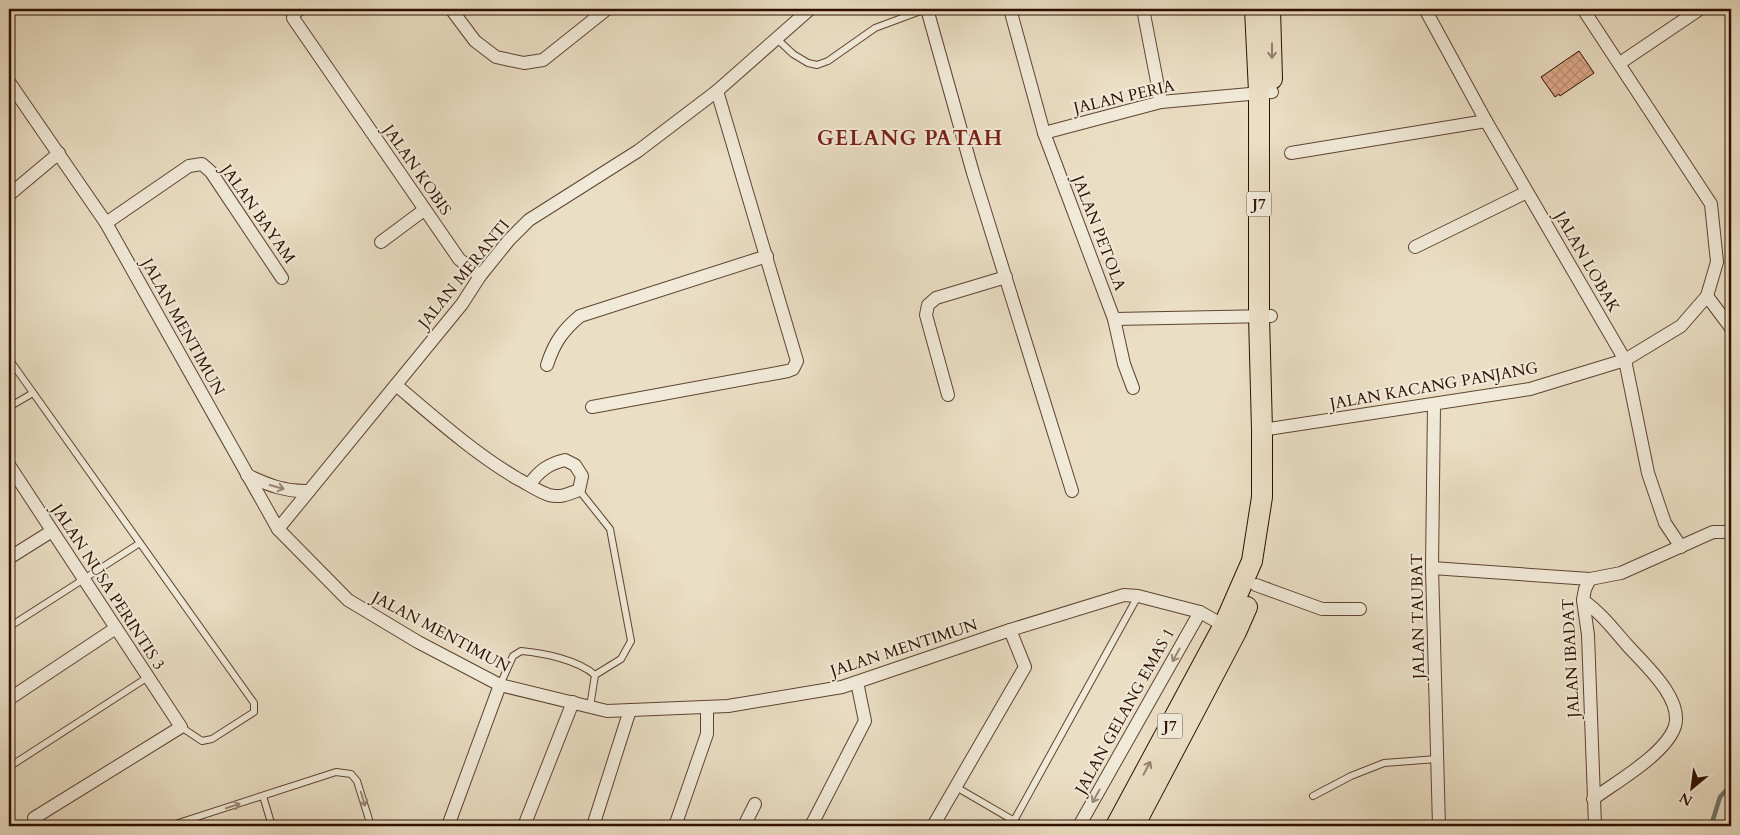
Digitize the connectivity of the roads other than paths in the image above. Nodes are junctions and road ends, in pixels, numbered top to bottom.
1 (305, 9) edge
2 (451, 9) edge
3 (608, 9) edge
4 (810, 9) edge
5 (927, 9) edge
6 (1010, 9) edge
7 (1143, 9) edge
8 (1255, 9) edge
9 (1270, 9) edge
10 (1424, 9) edge
11 (1583, 9) edge
12 (1700, 9) edge
13 (289, 13) edge
14 (776, 38) junction
15 (1620, 63) junction
16 (9, 82) edge
17 (717, 91) junction
18 (1266, 92) junction
19 (1161, 102) junction
20 (1486, 121) junction
21 (1044, 132) junction
22 (59, 153) junction
23 (1291, 153) dead end
24 (1527, 192) junction
25 (9, 195) edge
26 (424, 210) junction
27 (106, 223) junction
28 (381, 242) dead end
29 (1415, 247) dead end
30 (767, 256) junction
31 (480, 276) junction
32 (1006, 277) junction
33 (282, 278) dead end
34 (1706, 296) junction
35 (1265, 316) junction
36 (1114, 319) junction
37 (1731, 328) edge
38 (9, 359) edge
39 (1625, 360) junction
40 (547, 365) dead end
41 (396, 385) junction
42 (1133, 388) dead end
43 (33, 393) junction
44 (948, 395) dead end
45 (1434, 405) junction
46 (592, 407) dead end
47 (9, 408) edge
48 (1268, 430) junction
49 (9, 465) edge
50 (247, 475) junction
51 (13, 481) edge
52 (529, 485) junction
53 (579, 490) junction
54 (309, 491) junction
55 (1072, 491) dead end
56 (278, 529) junction
57 (52, 531) junction
58 (1731, 532) edge
59 (140, 543) junction
60 (1681, 547) junction
61 (9, 558) edge
62 (1432, 568) junction
63 (83, 578) junction
64 (1590, 579) junction
65 (1256, 585) junction
66 (1138, 596) junction
67 (1583, 600) junction
68 (1360, 609) dead end
69 (1200, 612) junction
70 (9, 627) edge
71 (116, 628) junction
72 (1230, 629) junction
73 (1010, 630) junction
74 (595, 675) junction
75 (148, 677) junction
76 (857, 682) junction
77 (500, 685) junction
78 (9, 699) edge
79 (573, 702) junction
80 (590, 706) junction
81 (707, 706) junction
82 (630, 710) junction
83 (181, 727) junction
84 (1437, 759) junction
85 (9, 767) edge
86 (956, 787) junction
87 (263, 796) junction
88 (1313, 796) dead end
89 (1593, 799) junction
90 (755, 804) dead end
91 (34, 818) dead end
92 (1013, 824) edge
93 (172, 826) edge
94 (272, 826) edge
95 (371, 826) edge
96 (448, 826) edge
97 (524, 826) edge
98 (593, 826) edge
99 (675, 826) edge
100 (744, 826) edge
101 (811, 826) edge
102 (934, 826) edge
103 (1023, 826) edge
104 (1079, 826) edge
105 (1116, 826) edge
106 (1134, 826) edge
107 (1439, 826) edge
108 (1595, 826) edge

1 - 13 lane
2 - 3 street
4 - 14 street, JALAN MERANTI
5 - 14 lane
5 - 32 street
6 - 21 street, JALAN PETOLA
7 - 19 street
8 - 18 main road, J7
9 -> 18 main road, J7
10 - 20 street, JALAN LOBAK
11 - 15 street, JALAN KACANG PANJANG
12 - 15 street
13 - 26 street, JALAN KOBIS
14 - 17 street, JALAN MERANTI
15 - 34 street, JALAN KACANG PANJANG
16 - 22 street, JALAN MENTIMUN
17 - 30 street
17 - 31 street, JALAN MERANTI
18 - 19 street, JALAN PERIA
18 - 35 main road, J7
19 - 21 street, JALAN PERIA
20 - 23 street
20 - 24 street, JALAN LOBAK
21 - 36 street, JALAN PETOLA
22 - 25 street
22 - 27 street, JALAN MENTIMUN
24 - 29 street
24 - 39 street, JALAN LOBAK
26 - 28 street
26 - 31 street, JALAN KOBIS
27 - 33 street, JALAN BAYAM
27 - 50 street, JALAN MENTIMUN
30 - 40 street
30 - 46 street
31 - 41 street, JALAN MERANTI
32 - 44 street
32 - 55 street
34 - 37 street
34 - 39 street, JALAN KACANG PANJANG
35 - 36 street
35 - 48 main road, J7
36 - 42 street, JALAN PETOLA
38 - 43 lane
39 - 45 street, JALAN KACANG PANJANG
39 - 60 street, JALAN LOBAK
41 - 52 street
41 - 54 street, JALAN MERANTI
43 - 47 lane
43 - 59 lane
45 - 48 street, JALAN KACANG PANJANG
45 - 62 street, JALAN TAUBAT
48 - 65 main road, J7
48 - 72 main road, J7
49 - 51 street, JALAN NUSA PERINTIS 3
50 -> 54 street
50 - 56 street, JALAN MENTIMUN
51 - 57 street, JALAN NUSA PERINTIS 3
52 - 53 street
52 - 53 street
53 - 74 lane
54 - 56 street, JALAN MERANTI
56 - 77 street, JALAN MENTIMUN
57 - 61 street
57 - 63 street, JALAN NUSA PERINTIS 3
58 - 60 street, JALAN IBADAT
59 - 63 lane
59 - 83 lane
60 - 64 street, JALAN IBADAT
62 - 64 street
62 - 84 street, JALAN TAUBAT
63 - 70 lane
63 - 71 street, JALAN NUSA PERINTIS 3
64 - 67 street, JALAN IBADAT
65 - 68 street
65 - 72 main road, J7
66 - 69 street, JALAN MENTIMUN
66 - 73 street, JALAN MENTIMUN
66 - 92 lane
67 - 89 street, JALAN IBADAT
67 - 89 street
69 - 72 street, JALAN MENTIMUN
69 -> 104 street, JALAN GELANG EMAS 1
71 - 75 street, JALAN NUSA PERINTIS 3
71 - 78 street
105 -> 72 main road, J7
72 - 106 main road, J7
73 - 76 street, JALAN MENTIMUN
73 - 86 street
74 - 77 lane
74 - 80 lane
75 - 83 street, JALAN NUSA PERINTIS 3
75 - 85 lane
76 - 81 street, JALAN MENTIMUN
76 - 101 street
77 - 79 street, JALAN MENTIMUN
77 - 96 street
79 - 80 street, JALAN MENTIMUN
79 - 97 street
80 - 82 street, JALAN MENTIMUN
81 - 82 street, JALAN MENTIMUN
81 - 99 street
82 - 98 street
83 - 91 street
84 - 88 lane
84 - 107 street, JALAN TAUBAT
86 - 92 lane
86 - 102 street
93 -> 87 lane
87 - 94 lane
87 -> 95 lane
89 - 108 street, JALAN IBADAT
90 - 100 street
92 - 103 lane

